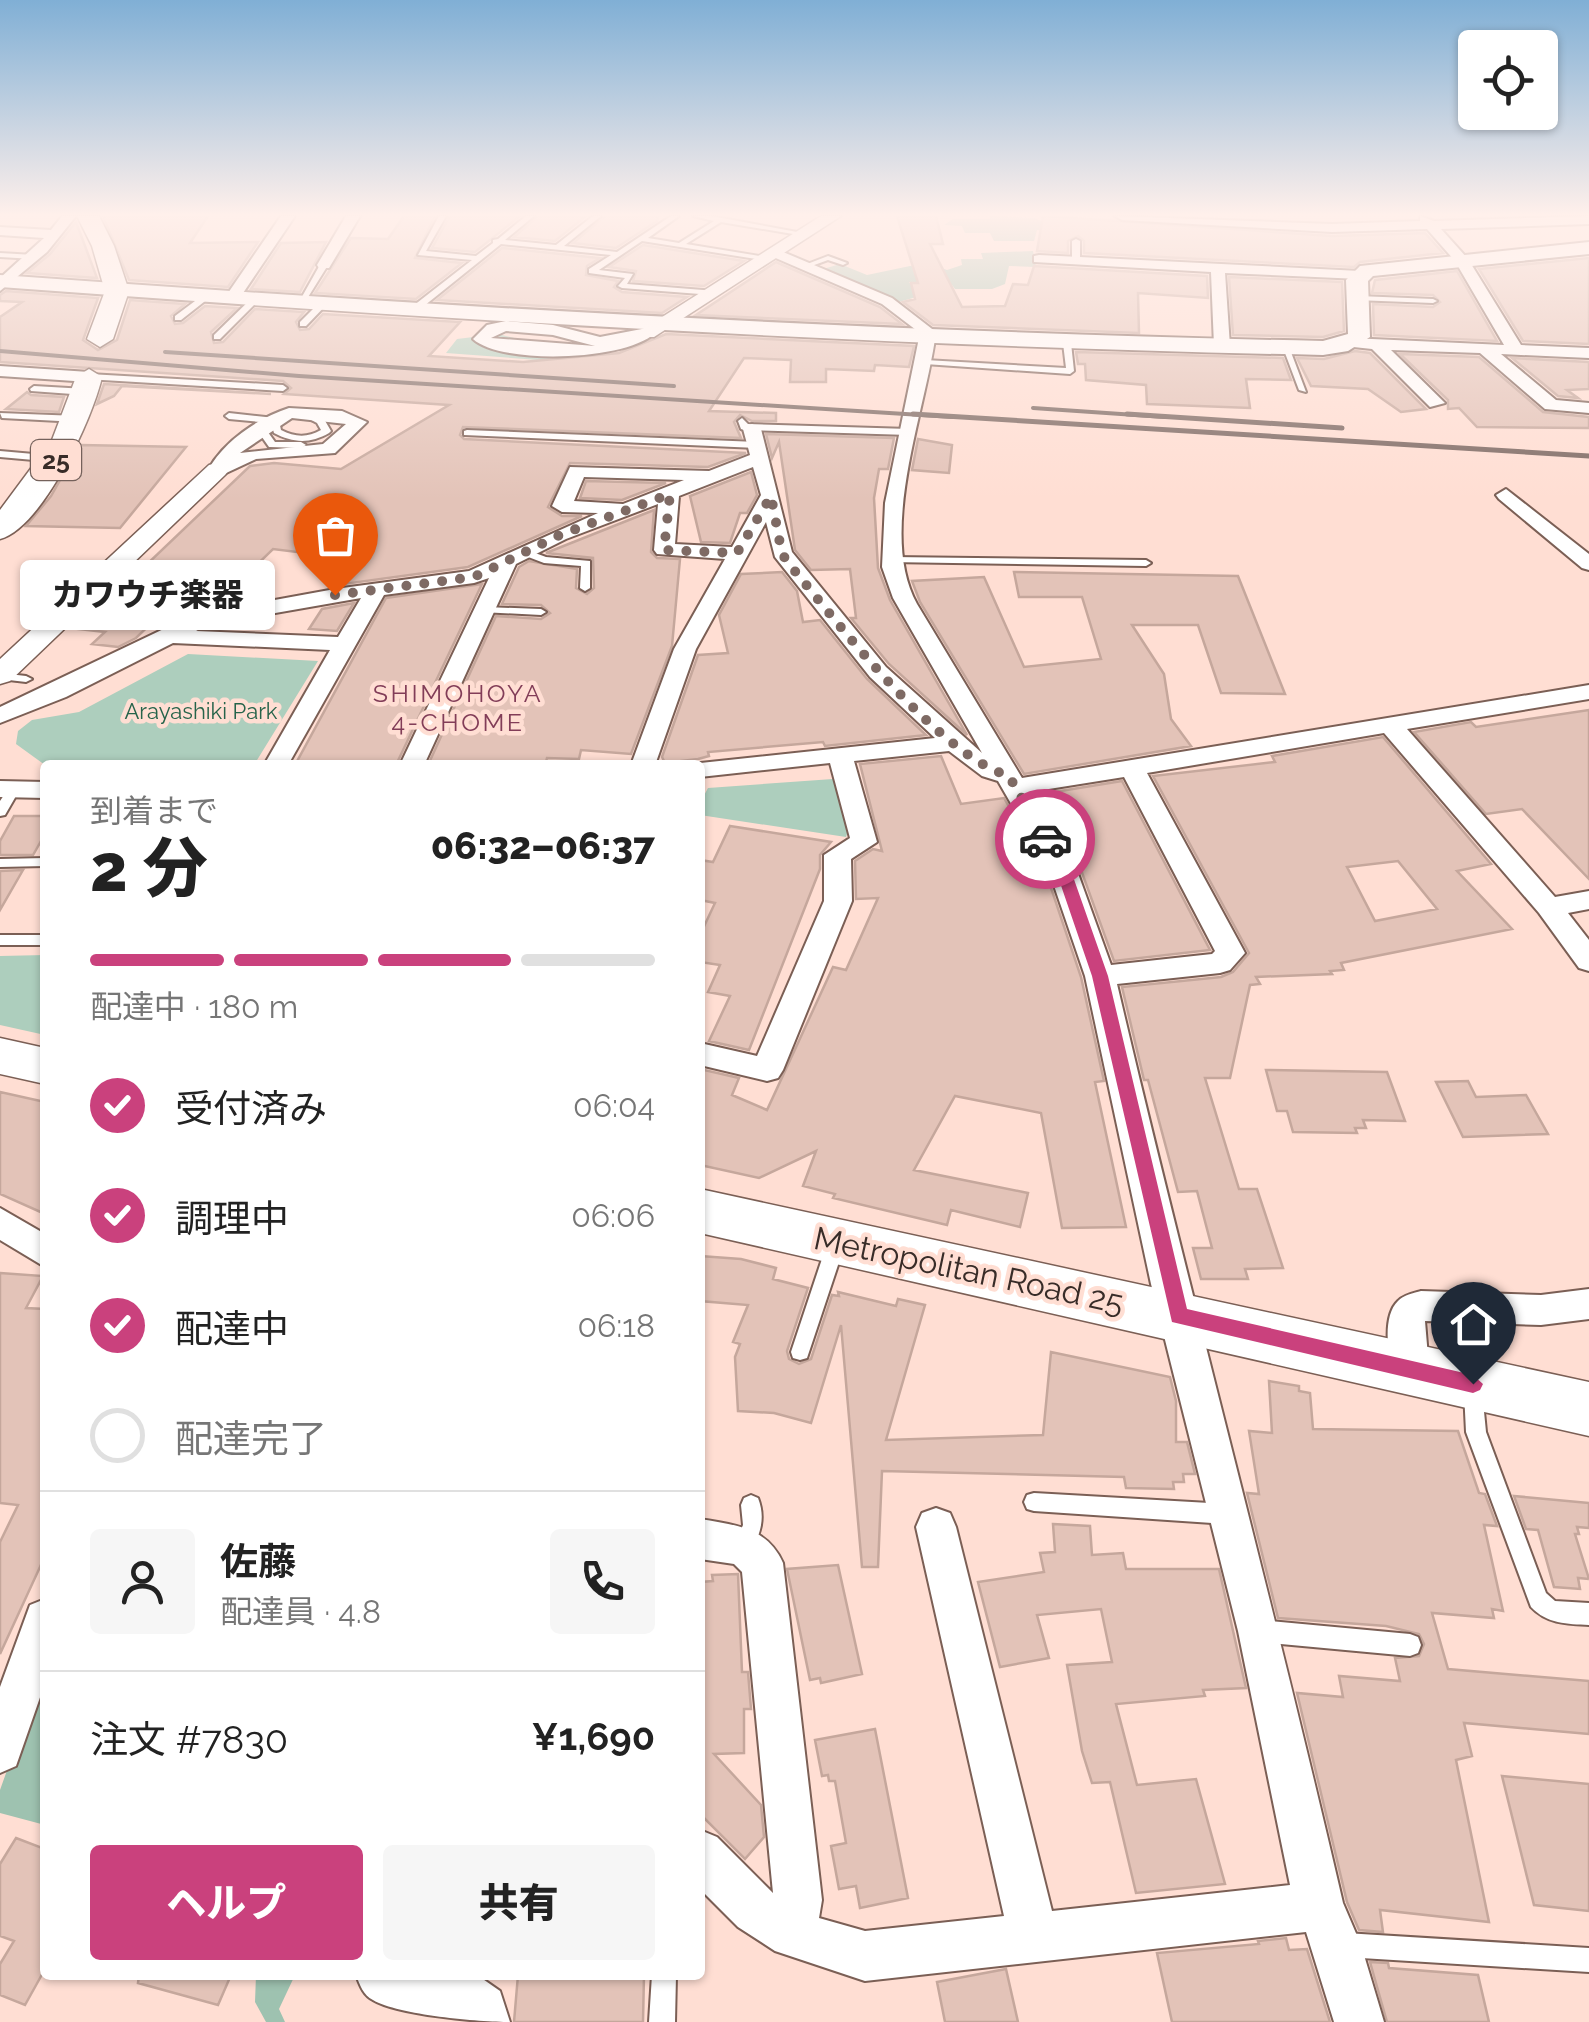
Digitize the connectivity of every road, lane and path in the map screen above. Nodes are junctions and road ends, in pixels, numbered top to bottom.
1 (110, 310) edge
2 (188, 310) edge
3 (244, 310) edge
4 (443, 310) edge
5 (684, 310) edge
6 (900, 310) edge
7 (1222, 310) edge
8 (1359, 310) edge
9 (1492, 310) edge
10 (178, 318) dead end
11 (653, 329) junction
12 (569, 333) junction
13 (217, 337) dead end
14 (100, 339) dead end
15 (1350, 343) junction
16 (1377, 344) junction
17 (1222, 346) junction
18 (1285, 347) junction
19 (1484, 348) junction
20 (1515, 348) junction
21 (557, 350) junction
22 (926, 350) junction
23 (1589, 353) edge
24 (0, 371) edge
25 (283, 388) dead end
26 (34, 389) dead end
27 (1303, 390) dead end
28 (84, 396) junction
29 (1436, 403) dead end
30 (1589, 408) edge
31 (305, 414) junction
32 (2, 415) edge
33 (229, 416) dead end
34 (269, 426) junction
35 (909, 432) junction
36 (467, 433) dead end
37 (752, 436) junction
38 (344, 438) junction
39 (0, 454) edge
40 (56, 459) junction
41 (217, 470) junction
42 (712, 476) junction
43 (670, 494) junction
44 (1506, 494) dead end
45 (771, 496) junction
46 (630, 509) junction
47 (0, 529) edge
48 (737, 553) junction
49 (517, 558) junction
50 (892, 560) junction
51 (1146, 563) dead end
52 (1589, 564) edge
53 (585, 588) dead end
54 (376, 590) junction
55 (485, 610) junction
56 (541, 612) dead end
57 (170, 636) junction
58 (344, 644) junction
59 (9, 677) edge
60 (1589, 692) edge
61 (0, 716) edge
62 (1389, 724) junction
63 (954, 743) junction
64 (840, 755) junction
65 (279, 760) edge
66 (414, 760) edge
67 (646, 760) edge
68 (705, 768) edge
69 (1131, 768) junction
70 (1012, 782) junction
71 (40, 791) edge
72 (5, 797) edge
73 (0, 862) edge
74 (40, 862) edge
75 (1589, 900) edge
76 (1549, 907) junction
77 (0, 940) edge
78 (40, 940) edge
79 (1589, 962) edge
80 (1100, 976) junction
81 (705, 1055) edge
82 (0, 1056) edge
83 (40, 1065) edge
84 (705, 1212) edge
85 (0, 1222) edge
86 (836, 1241) junction
87 (40, 1249) edge
88 (1589, 1304) edge
89 (1179, 1316) junction
90 (800, 1352) dead end
91 (1410, 1368) junction
92 (1473, 1384) junction
93 (1589, 1409) edge
94 (1034, 1502) dead end
95 (1231, 1515) junction
96 (936, 1528) dead end
97 (705, 1538) edge
98 (1589, 1614) edge
99 (1259, 1631) junction
100 (40, 1634) edge
101 (1410, 1644) dead end
102 (0, 1750) edge
103 (705, 1860) edge
104 (1327, 1925) junction
105 (792, 1934) junction
106 (1033, 1936) junction
107 (1589, 1960) edge
108 (387, 1980) edge
109 (664, 1980) edge
110 (485, 2022) edge
111 (662, 2022) edge
112 (1359, 2022) edge

1 - 14 main road
2 - 10 lane
3 - 13 lane
4 - 11 main road
5 - 11 street
6 - 22 street
7 - 17 street
8 - 15 main road
9 - 20 street
11 - 12 street
11 - 21 street
11 - 22 main road
12 - 21 street
12 - 21 street
15 - 16 street
15 - 18 main road
16 - 19 street
16 - 29 street
17 - 18 main road
17 - 22 main road
18 - 27 lane
19 - 20 street
19 - 30 street
20 - 23 street
22 - 35 street
24 - 28 street
25 - 28 lane
26 - 28 lane
28 - 32 lane
28 - 40 main road, 25
31 - 34 street
31 - 34 lane
31 - 38 street
33 - 34 lane
34 - 38 lane
34 - 41 street
35 - 37 lane
35 - 50 street
36 - 37 lane
37 - 42 street
37 - 45 street
38 - 41 street
39 - 40 lane
40 - 47 main road, 25
41 - 59 street
42 - 43 street
42 - 46 street
43 - 46 street
43 - 48 street
44 - 52 street
45 - 48 street
45 - 63 street
46 - 49 street
48 - 67 street
49 - 53 lane
49 - 54 street
49 - 55 street
50 - 51 lane
50 - 70 street
54 - 57 street
54 - 58 street
55 - 56 lane
55 - 66 street
57 - 58 street
57 - 61 street
58 - 65 street
60 - 62 street
62 - 69 street
62 - 76 street
63 - 64 street
63 - 70 street
64 - 68 street
64 - 81 street
69 - 70 street
69 - 80 street
70 - 80 street
71 - 72 street
73 - 74 lane
75 - 76 street
76 - 79 street
77 - 78 lane
80 - 89 street
82 - 83 main road
84 - 86 main road, Metropolitan Road 25
85 - 87 street
86 - 89 main road, Metropolitan Road 25
86 - 90 lane
88 - 91 street
89 - 91 main road, Metropolitan Road 25
89 - 95 street
91 - 92 main road, Metropolitan Road 25
92 - 93 main road, Metropolitan Road 25
92 - 98 lane
94 - 95 lane
95 - 99 street
96 - 106 street
97 - 105 street
99 - 101 lane
99 - 104 street
100 - 102 street
103 - 105 street
104 - 106 street
104 - 107 lane
104 - 112 street
105 - 106 street
108 - 110 street
109 - 111 lane

